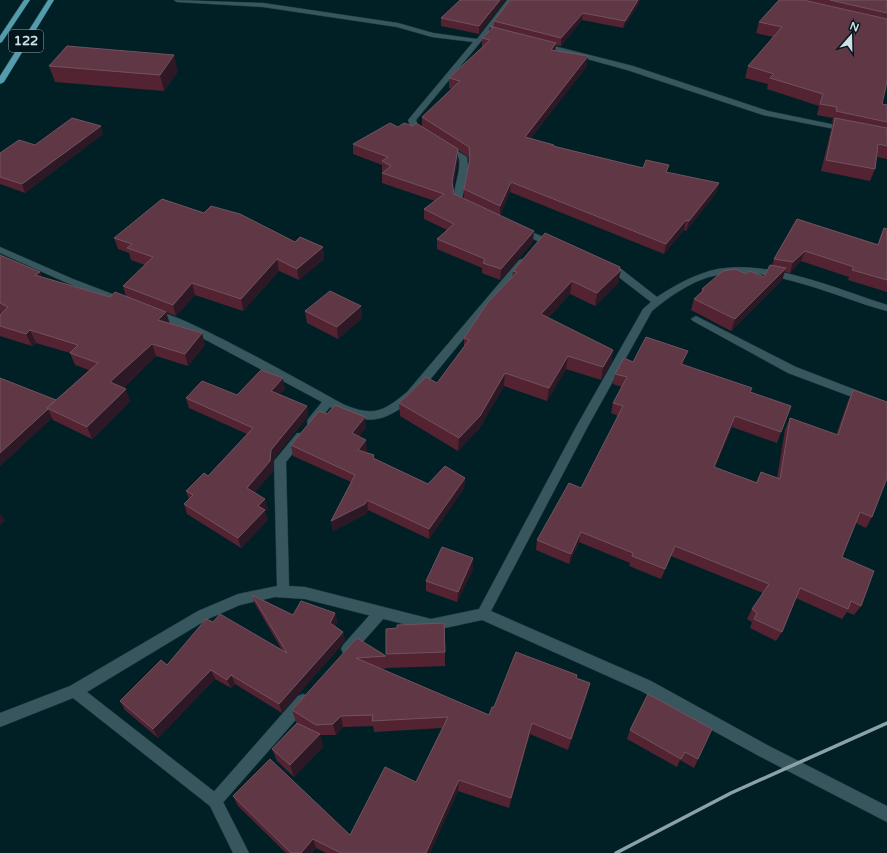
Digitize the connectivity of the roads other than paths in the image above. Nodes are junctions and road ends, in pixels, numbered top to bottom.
1 (27, 0) edge
2 (51, 0) edge
3 (177, 0) edge
4 (510, 0) edge
5 (0, 41) edge
6 (478, 41) junction
7 (530, 42) edge
8 (0, 82) edge
9 (851, 130) edge
10 (473, 209) edge
11 (514, 227) edge
12 (563, 248) edge
13 (0, 250) edge
14 (527, 256) edge
15 (598, 261) edge
16 (657, 302) junction
17 (133, 305) edge
18 (887, 308) edge
19 (147, 310) edge
20 (696, 319) dead end
21 (329, 401) junction
22 (887, 406) edge
23 (283, 592) junction
24 (380, 613) junction
25 (483, 614) junction
26 (339, 660) edge
27 (313, 690) edge
28 (76, 692) junction
29 (0, 720) edge
30 (215, 801) junction
31 (887, 814) edge
32 (241, 853) edge

1 - 5 highway, 122
2 - 8 highway, 122
3 - 6 street
4 - 6 street
6 - 10 street
7 - 9 street
11 - 12 street
13 - 17 street
14 - 21 street
15 - 16 street
16 - 18 street
16 - 25 street
19 - 21 street
20 - 22 street
21 - 23 street
23 - 24 street
23 - 28 street
24 - 25 street
24 - 26 street
25 - 31 street
27 - 30 street
28 - 29 street
28 - 30 street
30 - 32 street

